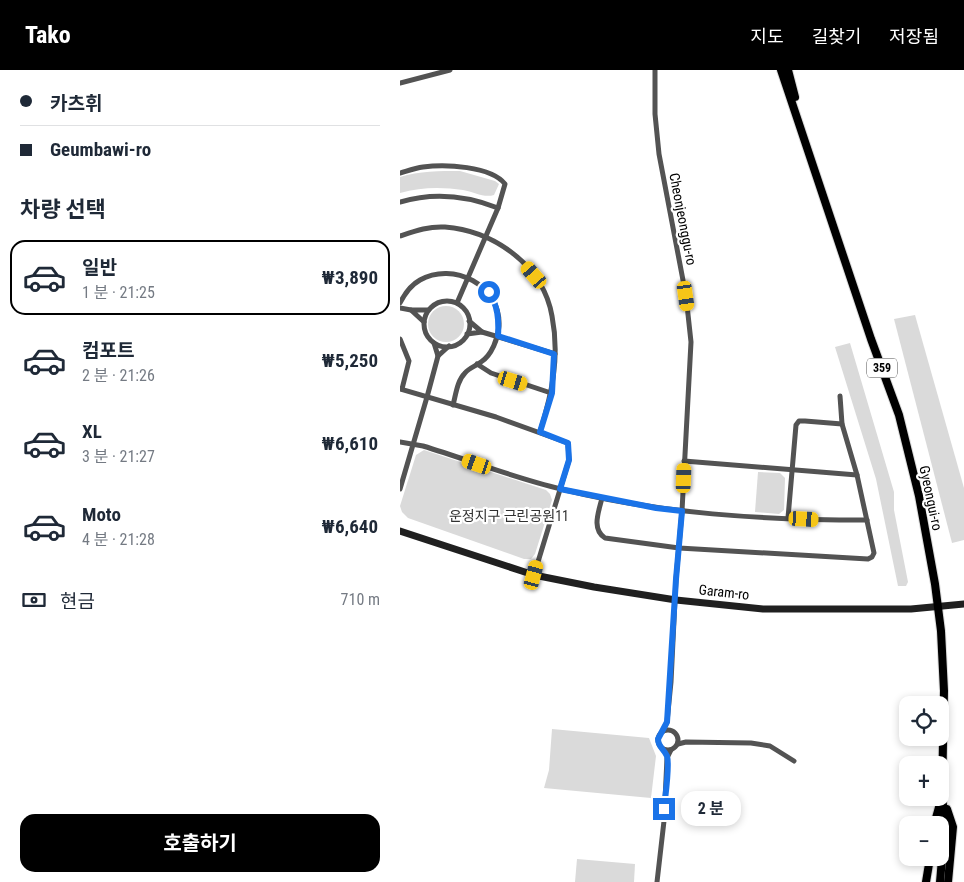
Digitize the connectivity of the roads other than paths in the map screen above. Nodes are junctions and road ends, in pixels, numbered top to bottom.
1 (450, 70) edge
2 (655, 70) edge
3 (785, 71) edge
4 (400, 82) edge
5 (400, 173) edge
6 (400, 202) edge
7 (498, 208) junction
8 (400, 236) edge
9 (486, 236) junction
10 (468, 277) junction
11 (400, 303) edge
12 (457, 303) junction
13 (400, 308) edge
14 (411, 310) junction
15 (428, 310) junction
16 (469, 321) junction
17 (424, 322) junction
18 (482, 332) junction
19 (467, 334) junction
20 (498, 336) junction
21 (400, 339) edge
22 (434, 342) junction
23 (401, 346) edge
24 (449, 346) junction
25 (554, 354) junction
26 (438, 356) junction
27 (477, 364) junction
28 (401, 389) edge
29 (552, 393) junction
30 (840, 396) dead end
31 (427, 397) junction
32 (453, 405) junction
33 (842, 424) junction
34 (540, 432) junction
35 (400, 442) edge
36 (414, 444) junction
37 (684, 461) junction
38 (792, 470) junction
39 (857, 475) junction
40 (400, 487) edge
41 (560, 489) junction
42 (602, 498) junction
43 (682, 511) junction
44 (788, 518) junction
45 (867, 520) junction
46 (400, 531) edge
47 (679, 548) junction
48 (534, 575) junction
49 (676, 600) junction
50 (964, 604) edge
51 (938, 607) junction
52 (667, 722) junction
53 (672, 730) junction
54 (663, 731) junction
55 (678, 738) junction
56 (686, 742) junction
57 (678, 744) junction
58 (663, 749) junction
59 (671, 750) junction
60 (943, 756) edge
61 (667, 758) junction
62 (794, 761) dead end
63 (943, 806) edge
64 (946, 806) edge
65 (929, 866) edge
66 (657, 882) edge
67 (926, 882) edge
68 (940, 882) edge
69 (948, 882) edge

1 - 4 street
2 - 37 street, Cheonjeonggu-ro
3 - 51 main road, Gyeongui-ro / 359
5 - 7 street
6 - 7 street
7 - 9 street
8 - 9 street
9 - 10 street
9 - 25 street
10 - 11 street
10 - 12 street
10 - 20 street
12 - 15 street
12 - 16 street
13 - 14 street
14 - 15 street
14 - 17 street
15 - 17 street
16 - 18 street
16 - 19 street
17 - 22 street
18 - 19 street
18 - 20 street
19 - 24 street
20 - 25 street
20 - 27 street
21 - 23 street
22 - 24 street
22 - 26 street
23 - 28 street
24 - 26 street
25 - 29 street
26 - 31 street
27 - 29 street
27 - 32 street
28 - 31 street
29 - 34 street
30 - 33 street
31 - 32 street
31 - 36 street
32 - 34 street
33 - 38 street
33 - 39 street
34 - 41 street
35 - 36 street
36 - 40 street
36 - 41 street
37 - 38 street
37 - 43 street, Cheonjeonggu-ro
38 - 39 street
38 - 44 street
39 - 45 street
41 - 42 street
41 - 48 street
42 - 43 street
42 - 47 street
43 - 44 street
43 - 47 street, Cheonjeonggu-ro
44 - 45 street
45 - 47 street
46 - 48 street, Garam-ro
47 - 49 street, Cheonjeonggu-ro
48 - 49 street, Garam-ro
49 - 51 street, Garam-ro
49 - 52 street, Cheonjeonggu-ro
50 - 51 street, Garam-ro
51 - 60 main road, Gyeongui-ro / 359
52 - 53 street
52 - 54 street, Cheonjeonggu-ro
53 - 54 street
53 - 55 street
54 - 58 street
55 - 56 street
55 - 57 street
56 - 57 street
56 - 62 street
57 - 59 street
58 - 59 street
58 - 61 street
59 - 61 street
61 - 66 street
63 - 68 main road, Gyeongui-ro / 359
64 - 69 main road
65 - 67 main road

